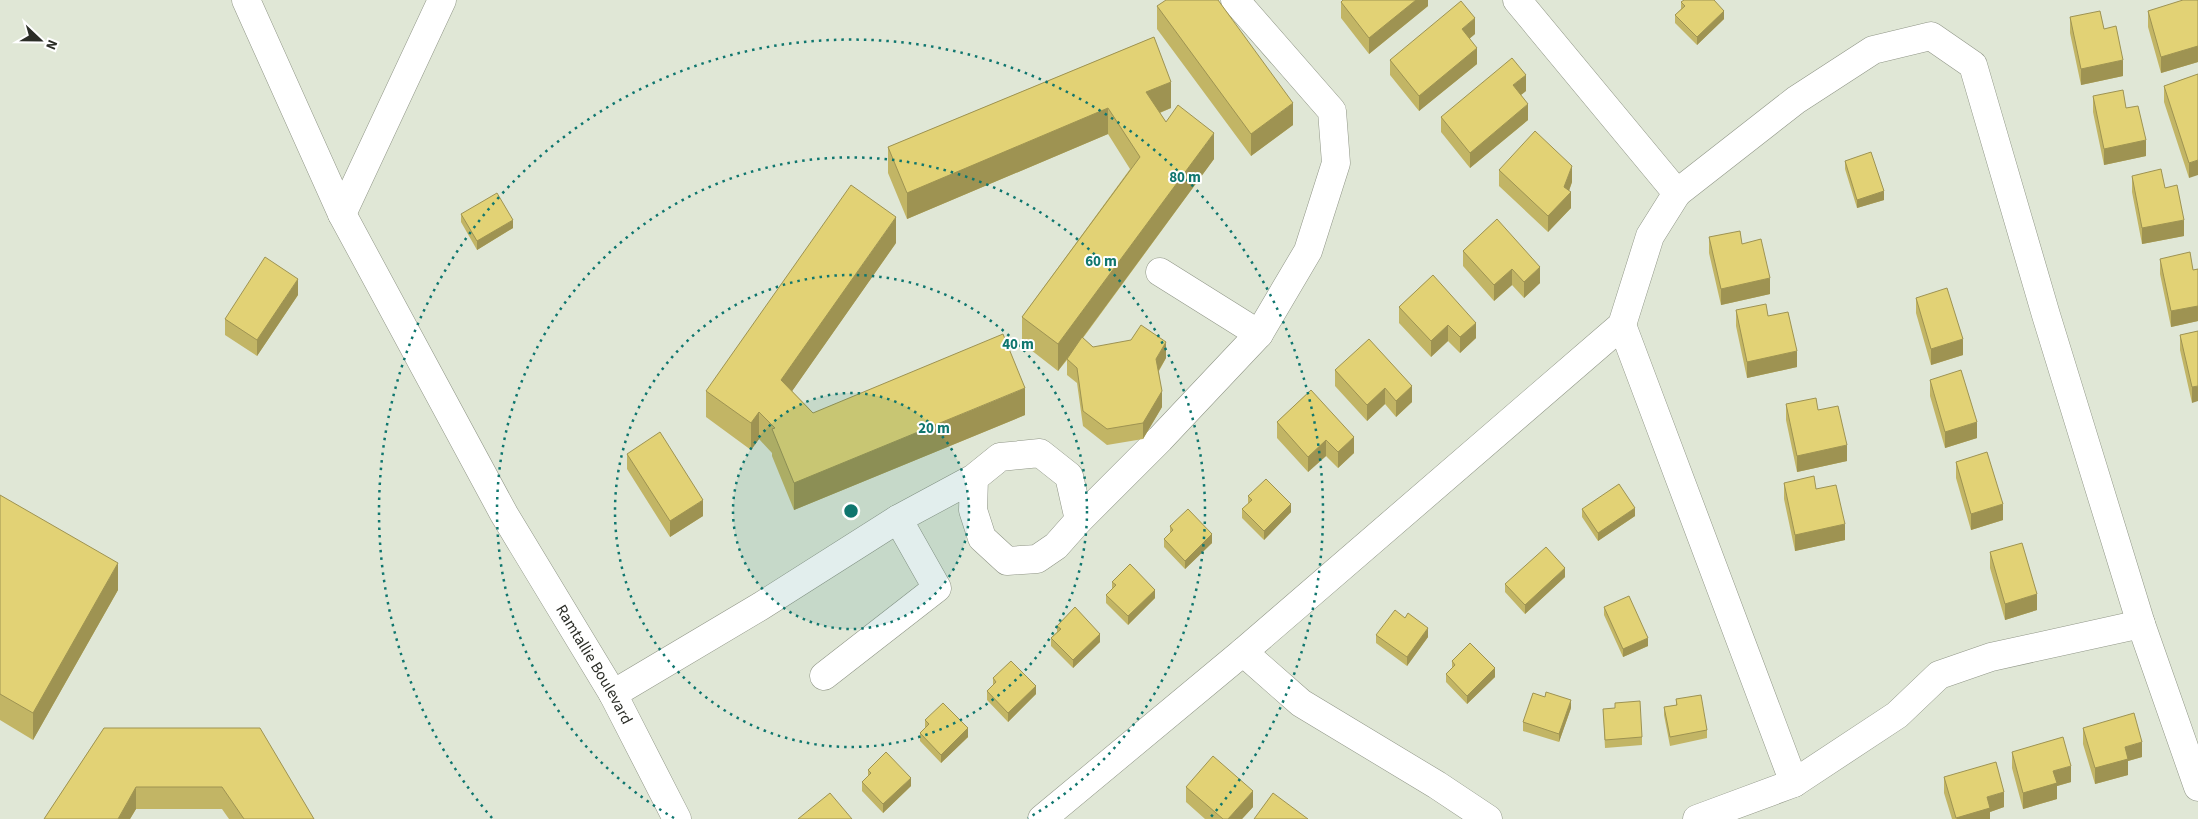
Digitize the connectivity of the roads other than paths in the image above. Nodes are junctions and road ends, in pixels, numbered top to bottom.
1 (246, 0) edge
2 (442, 0) edge
3 (1235, 0) edge
4 (1517, 0) edge
5 (1677, 193) junction
6 (342, 214) junction
7 (1160, 272) dead end
8 (1622, 326) junction
9 (1259, 334) junction
10 (974, 478) junction
11 (898, 519) junction
12 (1079, 520) junction
13 (2140, 624) junction
14 (1243, 652) junction
15 (824, 676) dead end
16 (613, 694) junction
17 (1794, 783) junction
18 (2198, 787) edge
19 (676, 819) edge
20 (1042, 819) edge
21 (1488, 819) edge
22 (1697, 819) edge

1 - 6 street, Ramtallie Boulevard
2 - 6 street
3 - 9 street
4 - 5 street
5 - 8 street
5 - 13 street
6 - 16 street, Ramtallie Boulevard
7 - 9 street
8 - 14 street
8 - 17 street
9 - 12 street
10 - 11 street
10 - 12 street
10 - 12 street
11 - 15 street
11 - 16 street
13 - 17 street
13 - 18 street
14 - 20 street
14 - 21 street
16 - 19 street, Ramtallie Boulevard
17 - 22 street

